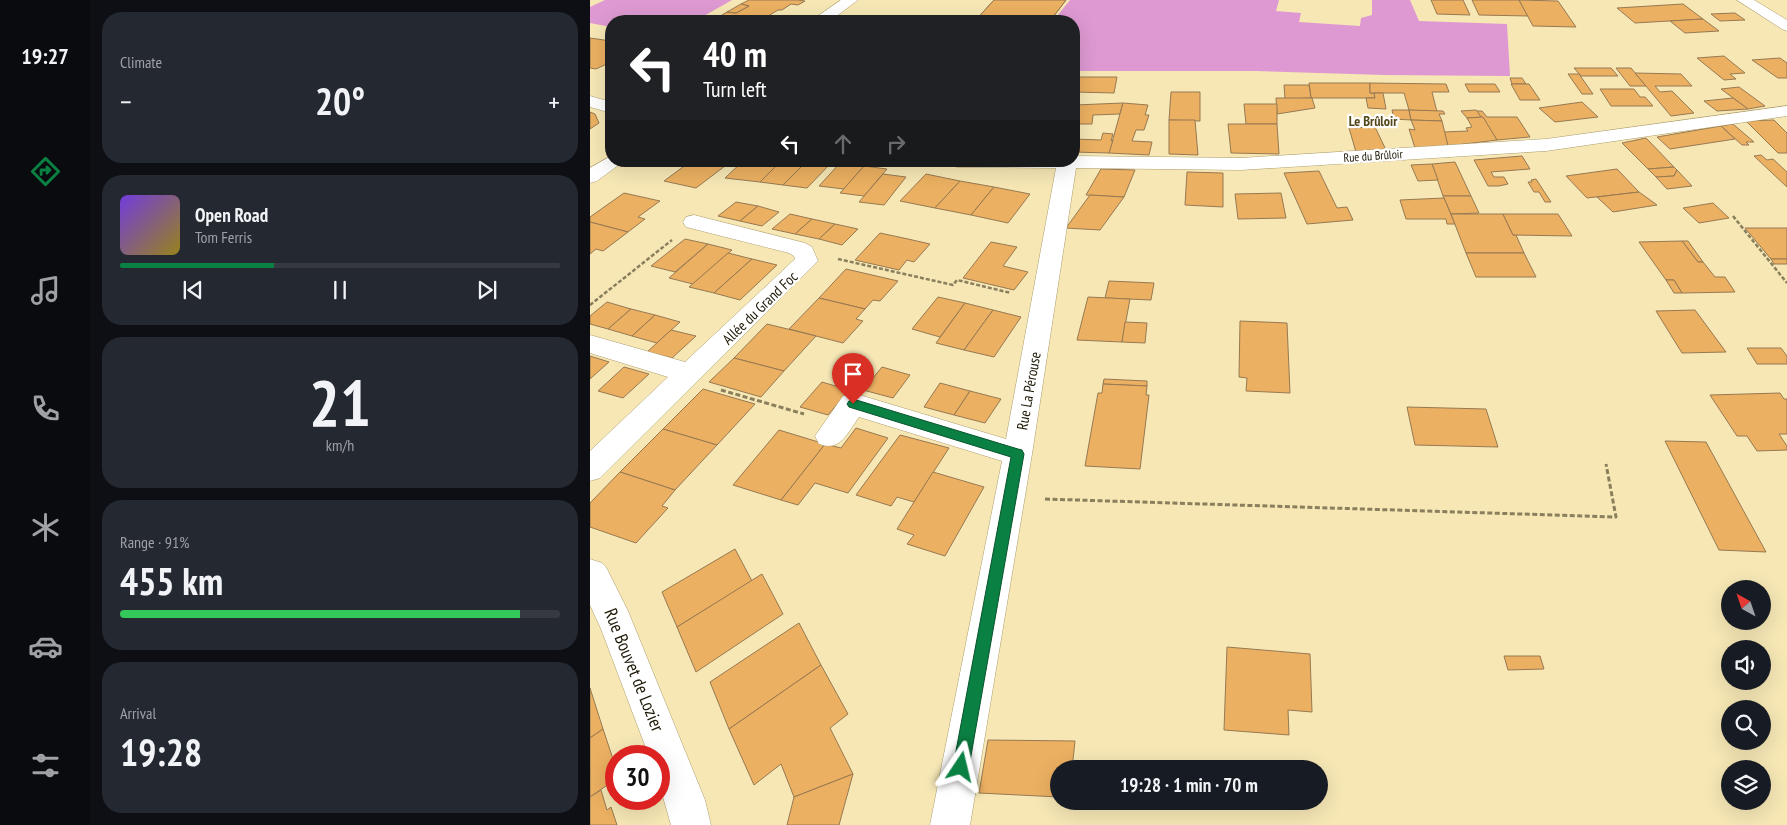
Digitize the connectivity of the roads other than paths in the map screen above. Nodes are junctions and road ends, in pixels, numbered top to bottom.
1 (851, 0) edge
2 (1744, 0) edge
3 (829, 15) edge
4 (1787, 26) edge
5 (590, 101) edge
6 (605, 106) edge
7 (1787, 111) edge
8 (1080, 163) edge
9 (605, 167) edge
10 (1066, 167) edge
11 (590, 177) edge
12 (694, 222) road end
13 (590, 344) edge
14 (687, 377) junction
15 (834, 430) road end
16 (1018, 454) junction
17 (590, 469) edge
18 (590, 574) edge
19 (691, 825) edge
20 (950, 825) edge

1 - 3 street
2 - 4 street
5 - 6 street
7 - 8 street, Rue du Brûloir
9 - 11 street
10 - 16 street, Rue La Pérouse
12 - 14 street, Allée du Grand Foc
13 - 14 street
14 - 17 street, Allée du Grand Foc
15 - 16 street
16 - 20 street, Rue La Pérouse
18 - 19 street, Rue Bouvet de Lozier

